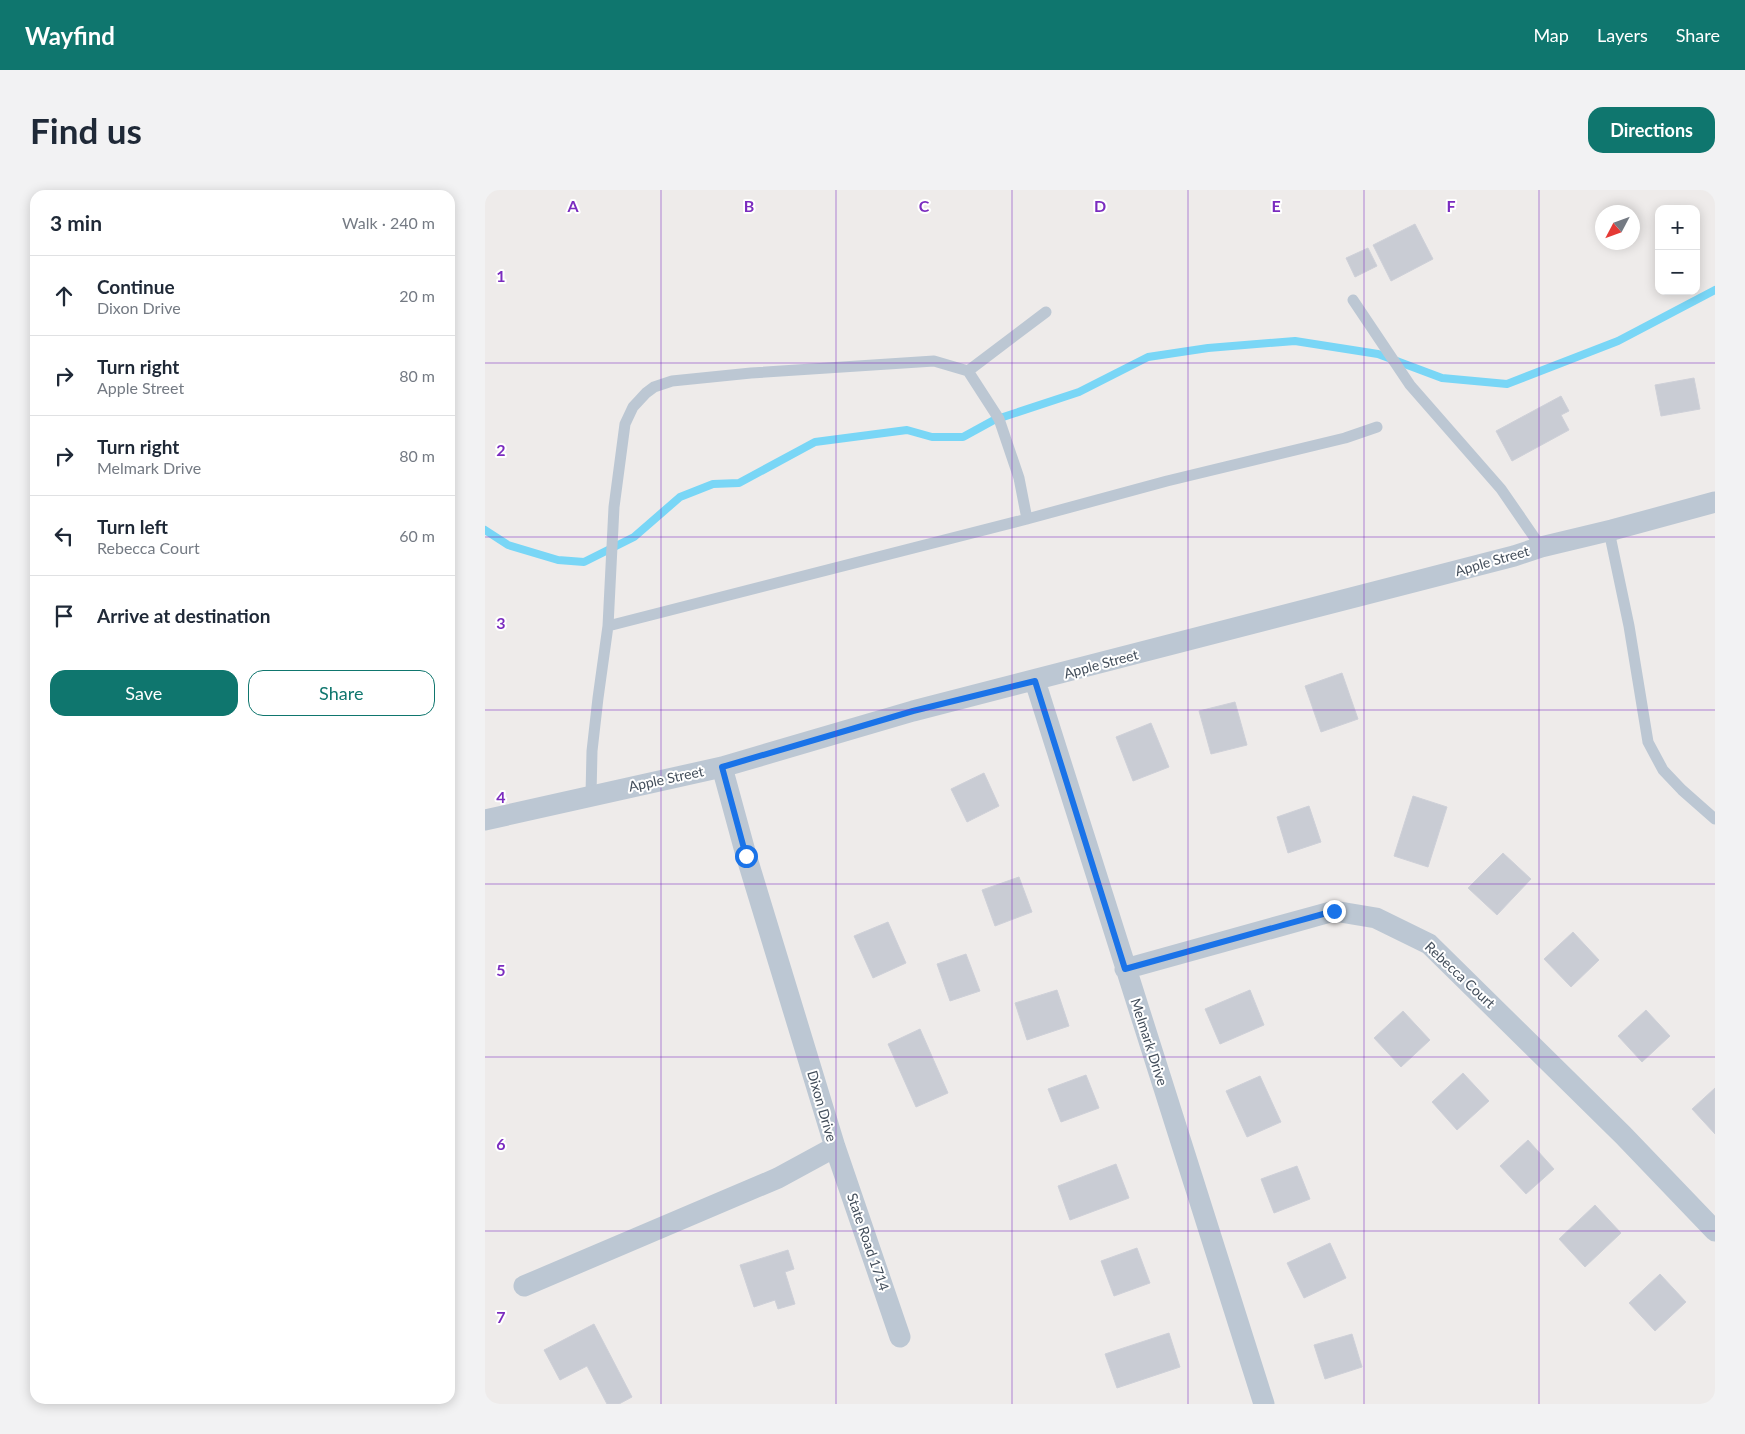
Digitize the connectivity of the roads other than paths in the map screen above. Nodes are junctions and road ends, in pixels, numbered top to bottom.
1 (1353, 300) dead end
2 (1046, 312) dead end
3 (969, 371) junction
4 (1377, 427) dead end
5 (1715, 502) edge
6 (1027, 519) junction
7 (1609, 531) junction
8 (1541, 547) junction
9 (608, 626) junction
10 (1035, 681) junction
11 (722, 767) junction
12 (591, 795) junction
13 (1715, 819) edge
14 (485, 820) edge
15 (1125, 969) junction
16 (835, 1147) junction
17 (1715, 1231) edge
18 (524, 1286) dead end
19 (900, 1338) dead end
20 (1264, 1404) edge

1 - 8 lane
2 - 3 lane
3 - 6 lane
3 - 9 lane
4 - 6 lane
5 - 7 street, Apple Street
6 - 9 lane
7 - 8 street, Apple Street
7 - 13 lane
8 - 10 street, Apple Street
9 - 12 lane
10 - 11 street, Apple Street
10 - 15 street, Melmark Drive
11 - 12 street, Apple Street
11 - 16 street, Dixon Drive
12 - 14 street, Apple Street
15 - 17 street, Rebecca Court
15 - 20 street, Melmark Drive
16 - 18 street, Dixon Drive
16 - 19 street, State Road 1714

